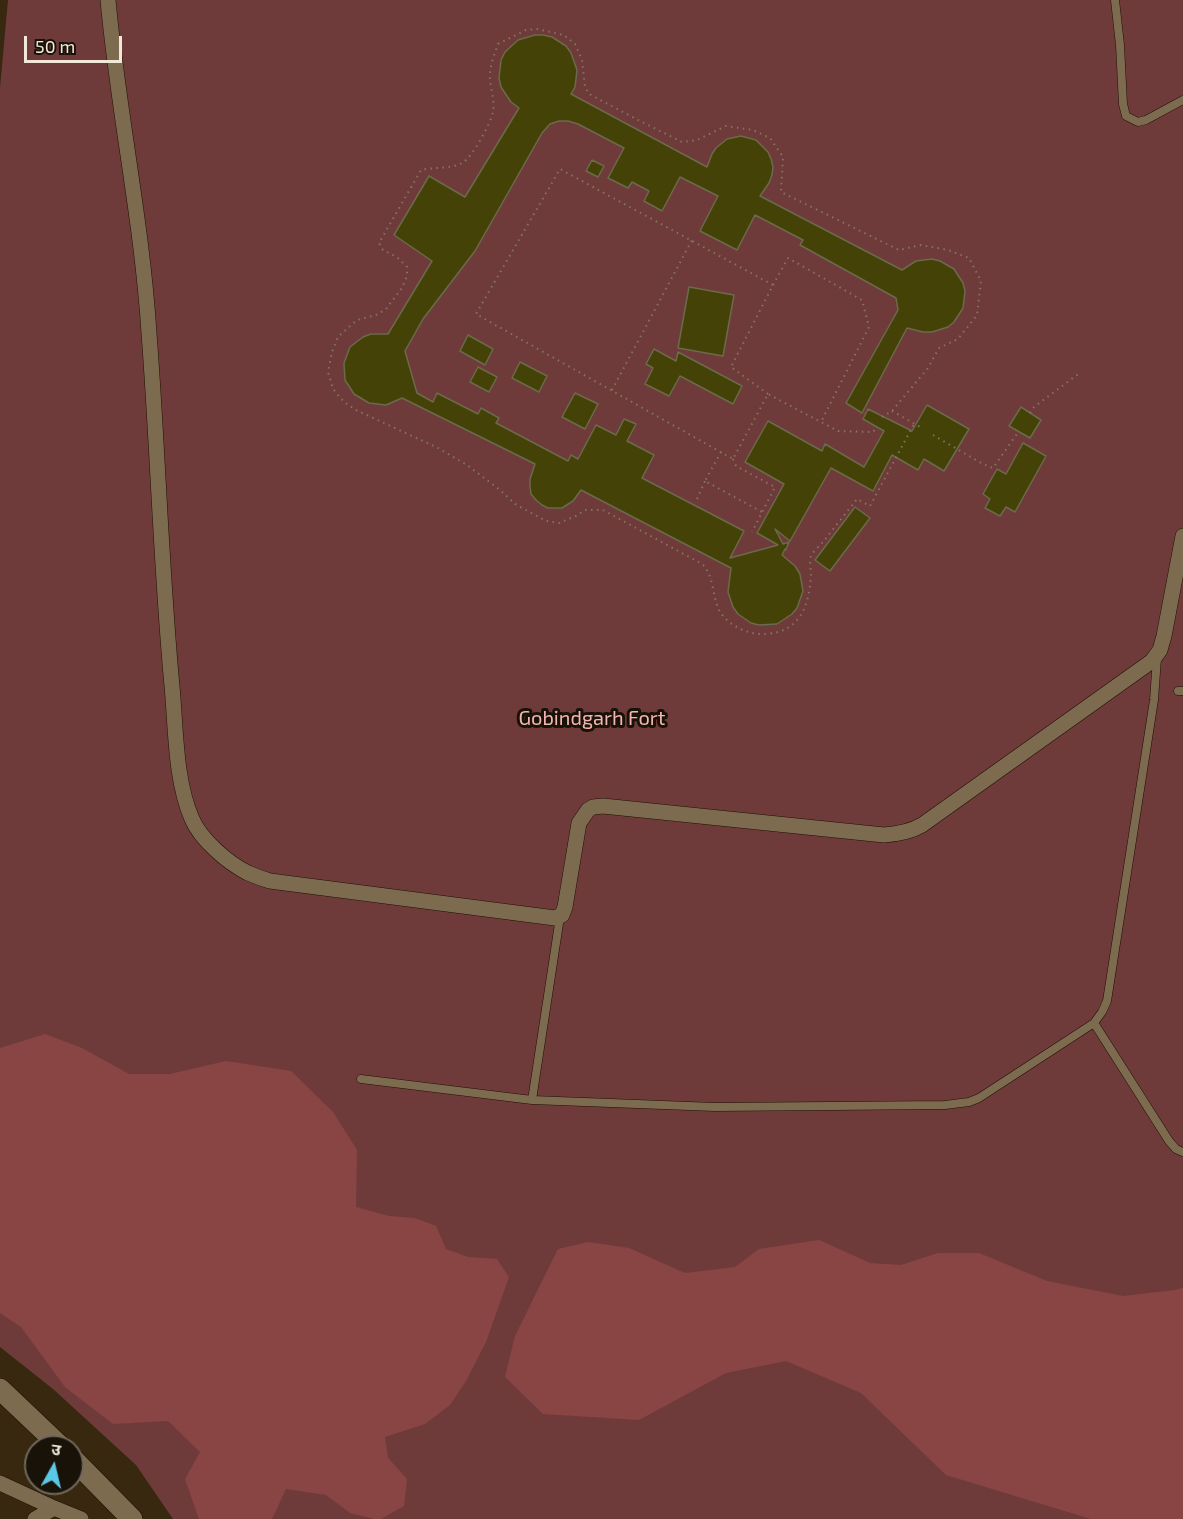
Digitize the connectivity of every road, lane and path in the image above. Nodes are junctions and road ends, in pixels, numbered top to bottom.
1 (108, 0) edge
2 (1115, 0) edge
3 (1183, 100) edge
4 (692, 240) junction
5 (773, 285) junction
6 (1081, 372) dead end
7 (612, 390) junction
8 (768, 394) junction
9 (892, 411) junction
10 (1030, 413) dead end
11 (882, 417) dead end
12 (821, 422) junction
13 (914, 424) junction
14 (877, 427) dead end
15 (922, 429) dead end
16 (1018, 431) dead end
17 (933, 435) dead end
18 (721, 452) junction
19 (733, 459) junction
20 (705, 481) junction
21 (697, 499) dead end
22 (762, 512) junction
23 (752, 532) dead end
24 (1183, 536) edge
25 (1157, 656) junction
26 (560, 917) junction
27 (1095, 1023) junction
28 (361, 1079) dead end
29 (532, 1100) junction
30 (1183, 1152) edge
31 (0, 1389) edge
32 (48, 1435) edge
33 (84, 1470) edge
34 (0, 1483) edge
35 (54, 1508) junction
36 (35, 1519) edge
37 (81, 1519) edge
38 (132, 1519) edge

1 - 26 street
2 - 3 lane
4 - 5 path
4 - 7 path
4 - 7 path
5 - 8 path
5 - 12 path
6 - 10 path
7 - 18 path
8 - 12 path
8 - 19 path
9 - 11 path
9 - 13 path
9 - 13 path
12 - 14 path
13 - 15 path
16 - 17 path
18 - 19 path
18 - 20 path
19 - 22 path
20 - 21 path
20 - 22 path
22 - 23 path
24 - 25 street
25 - 26 street
25 - 27 lane
26 - 29 lane
27 - 29 lane
27 - 30 lane
28 - 29 lane
31 - 32 main road
33 - 38 main road
34 - 35 street
35 - 36 street
35 - 37 street

